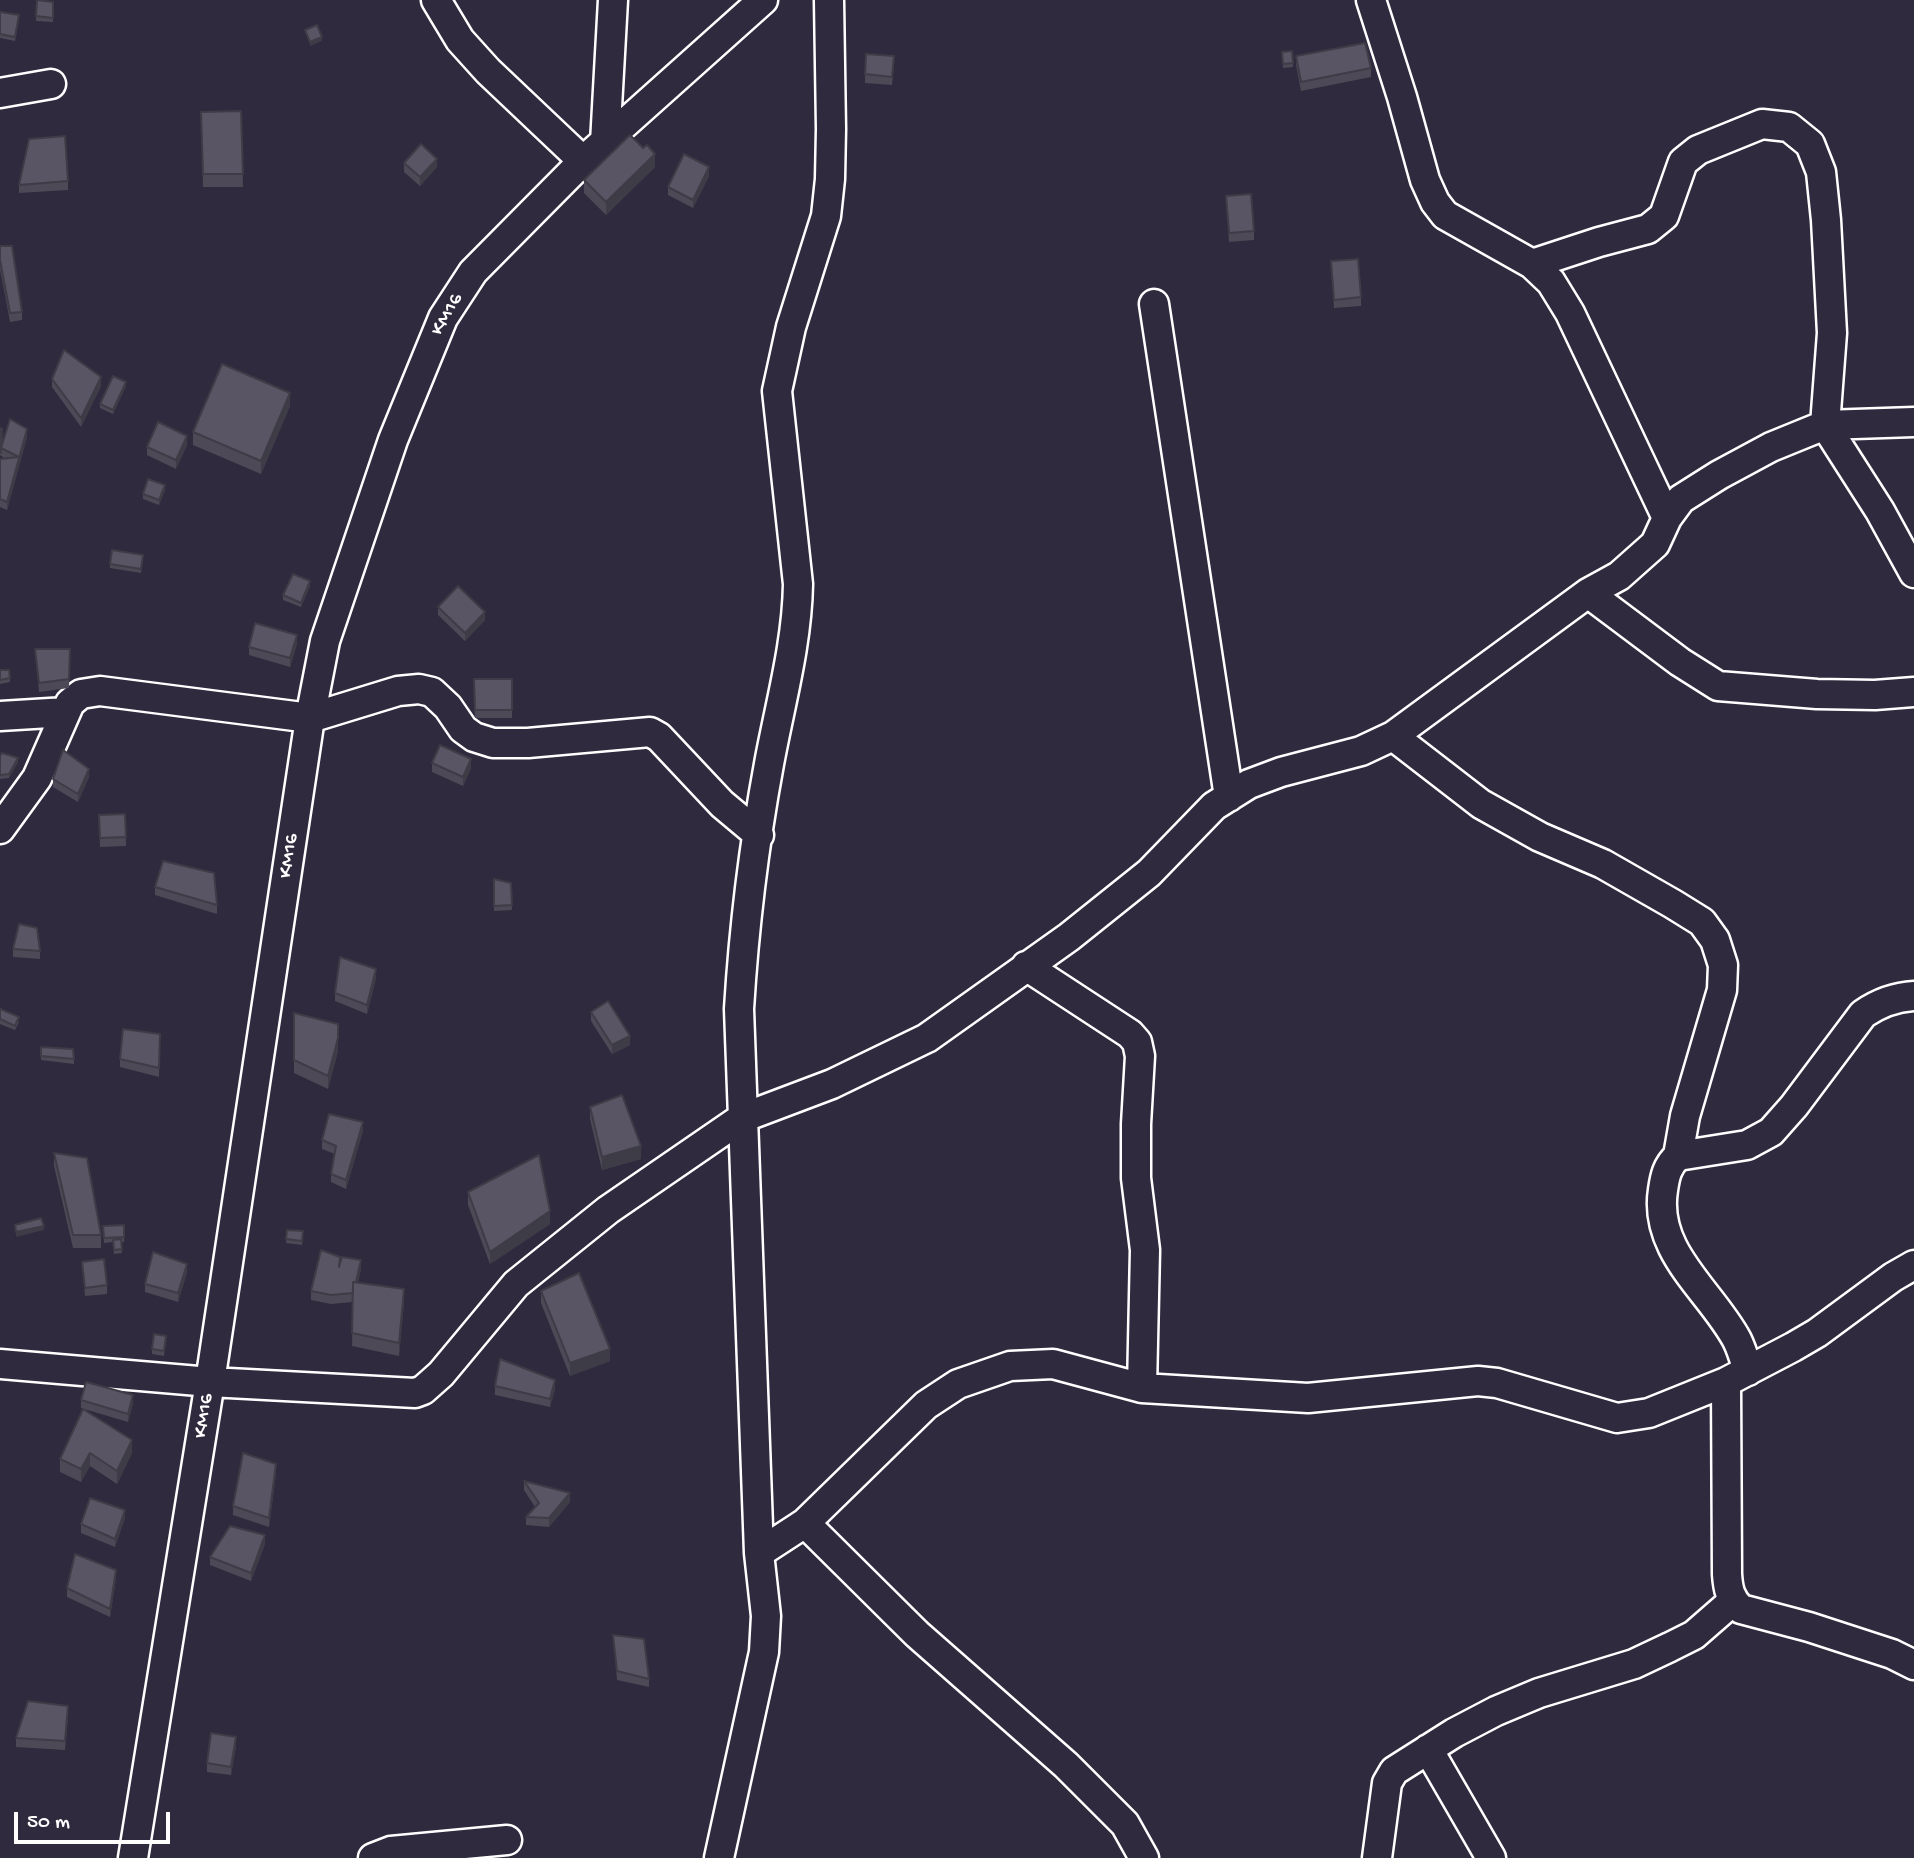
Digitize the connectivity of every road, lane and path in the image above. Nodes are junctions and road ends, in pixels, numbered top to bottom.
1 (436, 0) edge
2 (613, 0) edge
3 (763, 0) edge
4 (829, 0) edge
5 (1371, 0) edge
6 (51, 84) dead end
7 (0, 93) edge
8 (605, 143) junction
9 (583, 161) junction
10 (1532, 264) junction
11 (1154, 304) dead end
12 (1914, 422) edge
13 (1825, 425) junction
14 (1667, 518) junction
15 (1914, 573) edge
16 (1588, 593) junction
17 (1914, 692) edge
18 (66, 712) junction
19 (0, 716) edge
20 (310, 718) junction
21 (1393, 736) junction
22 (1229, 797) junction
23 (0, 829) edge
24 (758, 835) junction
25 (1026, 966) junction
26 (1914, 996) edge
27 (742, 1118) junction
28 (1678, 1156) junction
29 (1914, 1265) edge
30 (0, 1364) edge
31 (1737, 1376) junction
32 (211, 1382) junction
33 (1142, 1388) junction
34 (805, 1523) junction
35 (759, 1553) junction
36 (1733, 1601) junction
37 (1914, 1665) edge
38 (1428, 1749) junction
39 (507, 1840) dead end
40 (133, 1858) edge
41 (373, 1858) edge
42 (719, 1858) edge
43 (1144, 1858) edge
44 (1377, 1858) edge
45 (1491, 1858) edge

1 - 9 street
2 - 8 street
3 - 8 street, KM16
4 - 24 street
5 - 10 street
6 - 7 street
8 - 9 street, KM16
9 - 20 street, KM16
10 - 13 street
10 - 14 street
11 - 22 street
12 - 13 street
13 - 14 street
13 - 15 street
14 - 16 street
16 - 17 street
16 - 21 street
18 - 19 street
18 - 20 street
18 - 23 street
20 - 24 street
20 - 32 street, KM16
21 - 22 street
21 - 28 street
22 - 25 street
24 - 27 street
25 - 27 street
25 - 33 street
26 - 28 street
27 - 32 street
27 - 35 street
28 - 31 street
29 - 31 street
30 - 32 street
31 - 33 street
31 - 36 street
32 - 40 street, KM16
33 - 34 street
34 - 35 street
34 - 43 street
35 - 42 street
36 - 37 street
36 - 38 street
38 - 44 street
38 - 45 street
39 - 41 street

